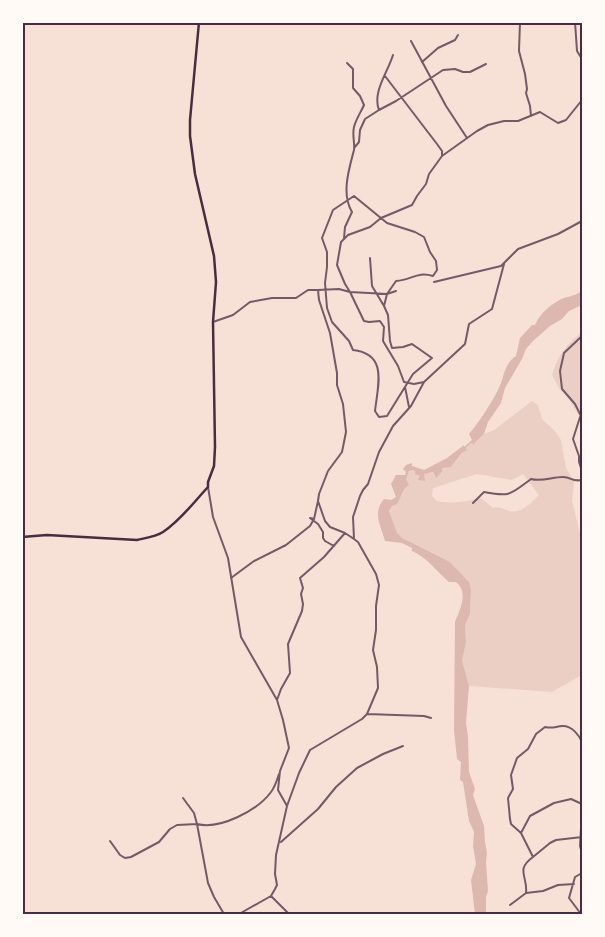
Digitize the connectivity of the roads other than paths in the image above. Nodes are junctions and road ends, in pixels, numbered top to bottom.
1 (199, 22) edge
2 (520, 22) edge
3 (575, 22) edge
4 (458, 35) dead end
5 (411, 41) dead end
6 (393, 55) dead end
7 (582, 59) edge
8 (422, 62) junction
9 (347, 63) dead end
10 (486, 64) dead end
11 (385, 76) junction
12 (431, 77) junction
13 (401, 97) junction
14 (582, 100) edge
15 (379, 110) junction
16 (531, 116) junction
17 (467, 138) junction
18 (354, 148) junction
19 (442, 156) junction
20 (582, 221) edge
21 (344, 238) junction
22 (370, 258) dead end
23 (504, 264) junction
24 (434, 282) dead end
25 (318, 290) junction
26 (396, 291) dead end
27 (350, 292) junction
28 (376, 293) junction
29 (387, 294) junction
30 (384, 306) junction
31 (213, 322) junction
32 (582, 336) edge
33 (404, 382) junction
34 (424, 382) junction
35 (410, 407) junction
36 (581, 418) edge
37 (582, 471) edge
38 (582, 480) edge
39 (208, 487) junction
40 (318, 501) junction
41 (473, 503) dead end
42 (314, 519) junction
43 (345, 533) junction
44 (22, 537) edge
45 (354, 540) junction
46 (334, 547) junction
47 (231, 578) junction
48 (277, 700) junction
49 (367, 714) junction
50 (431, 718) dead end
51 (582, 742) edge
52 (403, 746) dead end
53 (280, 771) junction
54 (183, 798) dead end
55 (582, 804) edge
56 (286, 806) junction
57 (582, 811) edge
58 (197, 824) junction
59 (582, 829) edge
60 (521, 834) junction
61 (581, 838) edge
62 (110, 841) dead end
63 (280, 842) junction
64 (582, 854) edge
65 (533, 857) junction
66 (582, 873) edge
67 (574, 884) junction
68 (526, 893) junction
69 (271, 896) junction
70 (510, 905) dead end
71 (224, 914) edge
72 (239, 914) edge
73 (289, 914) edge
74 (580, 914) edge

1 - 31 main road
2 - 16 street
3 - 7 street
4 - 8 street
5 - 8 street
6 - 11 street
8 - 12 street
9 - 18 street
10 - 12 street
11 - 13 street
11 - 15 street
12 - 13 street
12 - 17 street
13 - 15 street
13 - 19 street
14 - 16 street
15 - 18 street
16 - 17 street
17 - 19 street
18 - 21 street
19 - 21 street
20 - 23 street
21 - 27 street
22 - 28 street
23 - 24 street
23 - 34 street
25 - 27 street
25 - 31 street
25 - 40 street
26 - 29 street
27 - 28 street
27 - 33 street
28 - 29 street
28 - 30 street
29 - 30 street
29 - 30 street
31 - 39 main road
32 - 36 street
33 - 34 street
33 - 35 street
34 - 35 street
35 - 45 street
36 - 37 street
38 - 41 street
39 - 44 main road
39 - 47 street
40 - 42 street
40 - 43 street
42 - 46 street
42 - 47 street
43 - 45 street
43 - 46 street
45 - 49 street
46 - 48 street
47 - 48 street
48 - 53 street
49 - 50 street
49 - 56 street
51 - 60 street
52 - 63 street
53 - 56 street
53 - 58 street
54 - 58 street
55 - 60 street
56 - 63 street
57 - 59 street
58 - 62 street
58 - 71 street
59 - 61 street
60 - 65 street
61 - 64 street
61 - 65 street
63 - 69 street
65 - 68 street
66 - 67 street
67 - 68 street
67 - 74 street
68 - 70 street
69 - 72 street
69 - 73 street

